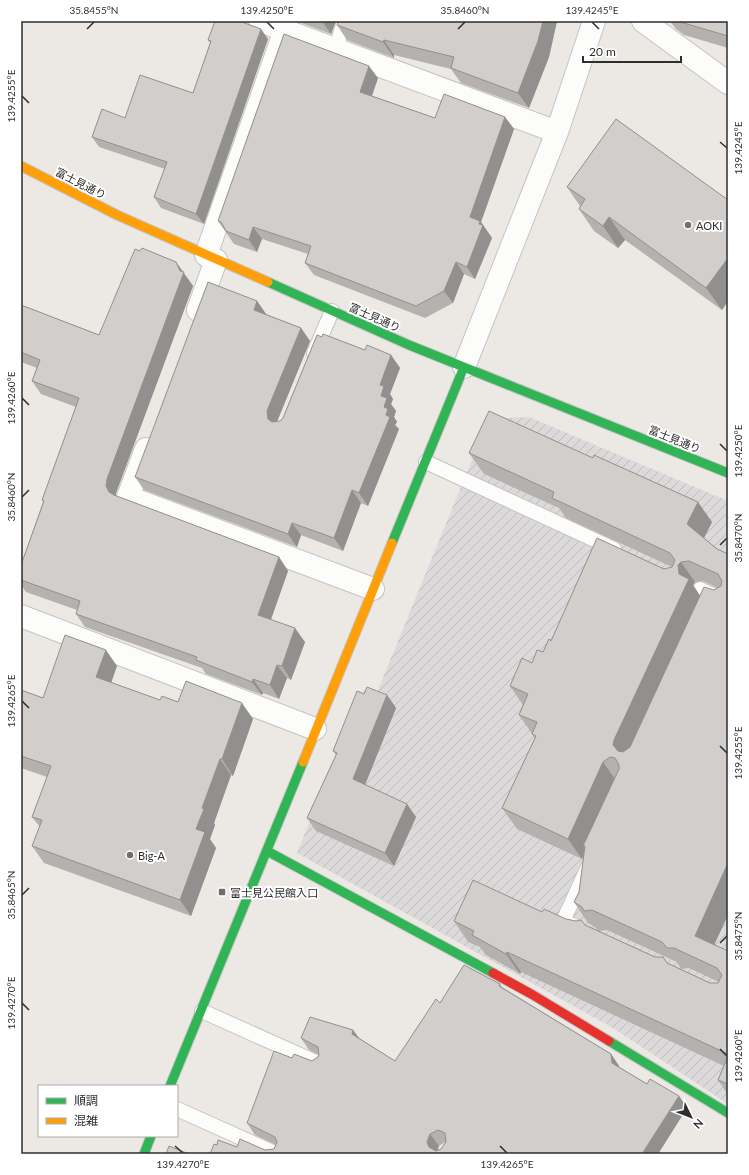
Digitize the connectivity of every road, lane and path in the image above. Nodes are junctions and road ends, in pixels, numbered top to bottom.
1 (260, 21) edge
2 (344, 21) edge
3 (594, 21) edge
4 (643, 21) edge
5 (285, 30) junction
6 (336, 49) junction
7 (728, 84) edge
8 (557, 132) junction
9 (21, 166) edge
10 (211, 258) junction
11 (332, 311) junction
12 (191, 327) edge
13 (464, 367) junction
14 (308, 369) edge
15 (153, 430) edge
16 (426, 462) junction
17 (728, 473) edge
18 (623, 554) edge
19 (373, 589) junction
20 (700, 589) edge
21 (714, 596) junction
22 (728, 602) edge
23 (708, 610) edge
24 (21, 616) edge
25 (315, 729) junction
26 (267, 851) junction
27 (592, 857) edge
28 (590, 933) edge
29 (202, 1012) junction
30 (320, 1064) edge
31 (170, 1085) edge
32 (178, 1109) edge
33 (728, 1113) edge
34 (151, 1137) edge
35 (144, 1154) edge
36 (277, 1154) edge

1 - 5 street
2 - 6 lane
3 - 8 street
4 - 7 street
5 - 6 street
5 - 10 street
6 - 8 street
8 - 13 street
9 - 10 street, 富士見通り
10 - 11 street, 富士見通り
10 - 12 street
11 - 13 street, 富士見通り
11 - 14 lane
13 - 16 street
13 - 17 street, 富士見通り
15 - 19 street
16 - 18 lane
16 - 19 street
19 - 25 street
20 - 21 lane
21 - 22 lane
21 - 23 lane
24 - 25 street
25 - 26 street
26 - 29 street
26 - 33 street
27 - 28 lane
29 - 30 lane
29 - 31 street
32 - 36 lane
34 - 35 street

